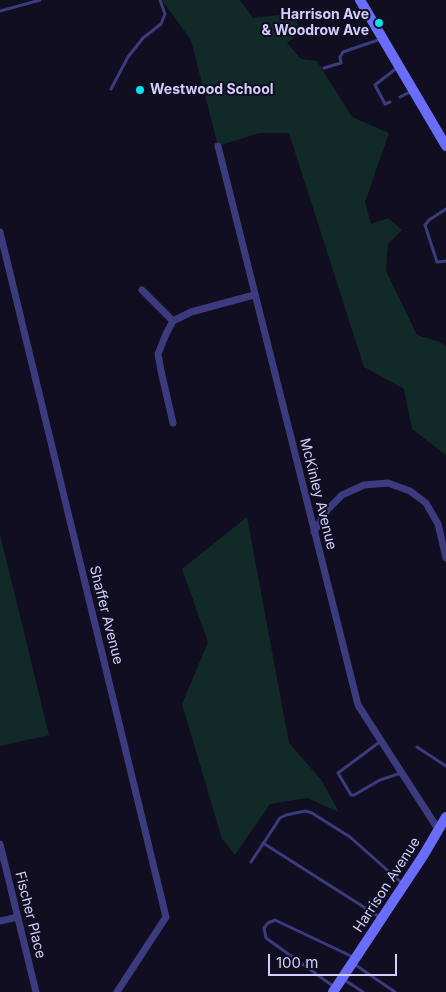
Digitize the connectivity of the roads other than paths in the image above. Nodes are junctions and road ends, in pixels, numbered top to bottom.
1 (40, 0) edge
2 (160, 0) edge
3 (360, 0) edge
4 (0, 11) edge
5 (382, 38) junction
6 (398, 66) junction
7 (324, 68) dead end
8 (111, 88) dead end
9 (413, 90) junction
10 (400, 97) dead end
11 (390, 102) dead end
12 (218, 146) dead end
13 (446, 146) edge
14 (446, 210) edge
15 (0, 232) edge
16 (446, 261) edge
17 (142, 290) dead end
18 (254, 295) junction
19 (173, 321) junction
20 (173, 423) dead end
21 (314, 532) junction
22 (446, 558) edge
23 (381, 741) junction
24 (417, 747) dead end
25 (446, 766) edge
26 (402, 772) junction
27 (446, 818) edge
28 (438, 829) junction
29 (0, 844) edge
30 (263, 844) junction
31 (251, 862) dead end
32 (404, 884) junction
33 (18, 917) junction
34 (382, 918) junction
35 (0, 922) edge
36 (354, 960) junction
37 (342, 978) junction
38 (335, 990) edge
39 (36, 992) edge
40 (117, 992) edge
41 (363, 992) edge
42 (395, 992) edge

1 - 4 lane
2 - 8 lane
3 - 5 main road
5 - 6 main road
5 - 7 lane
6 - 9 main road
6 - 11 lane
9 - 10 lane
9 - 13 main road
12 - 18 street, McKinley Avenue
14 - 16 lane
15 - 40 street, Shaffer Avenue
17 - 19 street
18 - 19 street
18 - 21 street, McKinley Avenue
19 - 20 street
21 - 22 street
21 - 23 street, McKinley Avenue
23 - 26 street, McKinley Avenue
23 - 26 lane
24 - 25 lane
26 - 28 street, McKinley Avenue
27 - 28 main road, Harrison Avenue
28 - 32 main road, Harrison Avenue
29 - 33 street, Fischer Place
30 - 31 lane
30 - 32 lane
30 - 34 lane
32 - 34 main road, Harrison Avenue
33 - 35 street
33 - 39 street, Fischer Place
34 - 36 main road, Harrison Avenue
36 - 37 main road, Harrison Avenue
36 - 38 lane
36 - 42 lane
37 - 38 main road, Harrison Avenue
37 - 41 lane

